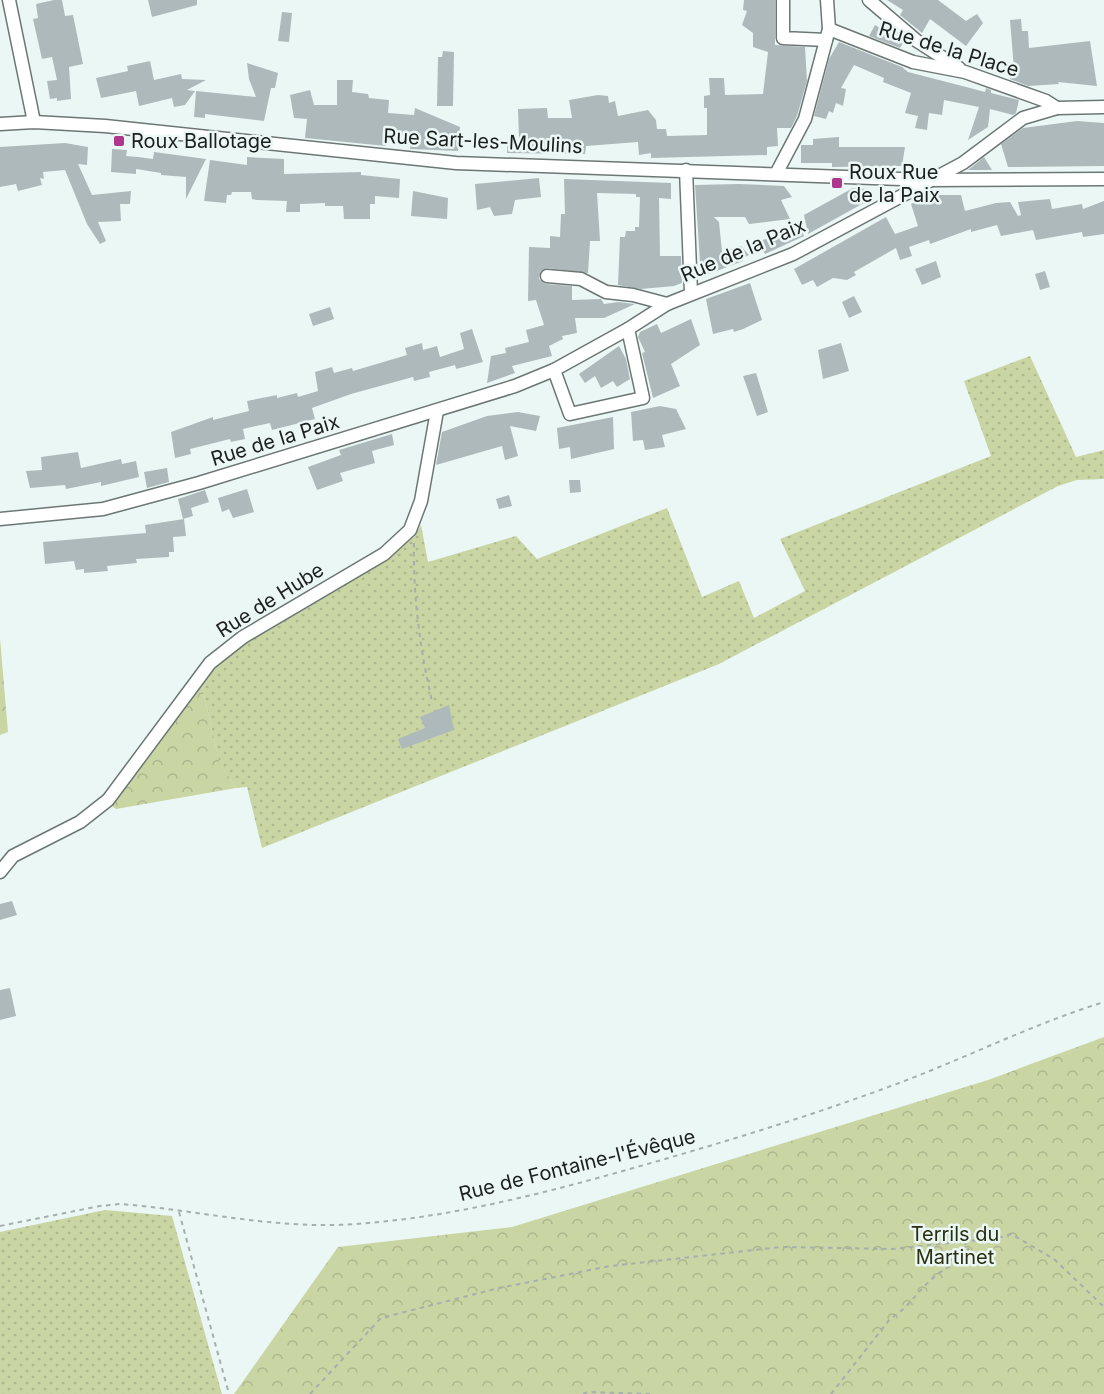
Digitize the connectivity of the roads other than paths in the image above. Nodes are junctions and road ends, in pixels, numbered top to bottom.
1 (9, 0) edge
2 (783, 0) edge
3 (827, 0) edge
4 (869, 0) edge
5 (827, 34) junction
6 (965, 72) junction
7 (1104, 107) edge
8 (1057, 108) junction
9 (34, 122) junction
10 (0, 124) edge
11 (686, 170) junction
12 (776, 174) junction
13 (1104, 179) edge
14 (929, 180) junction
15 (546, 276) dead end
16 (691, 293) junction
17 (667, 304) junction
18 (628, 329) junction
19 (554, 370) junction
20 (437, 411) junction
21 (0, 519) edge
22 (0, 872) edge

1 - 9 street
2 - 5 street, Rue de la Place
3 - 5 street
4 - 6 street
5 - 6 street, Rue de la Place
5 - 12 street
6 - 8 street, Rue de la Place
7 - 8 street
8 - 14 street, Rue de la Paix
9 - 10 street, Rue Sart-les-Moulins
9 - 11 street, Rue Sart-les-Moulins
11 - 12 street, Rue Sart-les-Moulins
11 - 16 street
12 - 14 street, Rue Sart-les-Moulins
13 - 14 street, Rue Sart-les-Moulins
14 - 16 street, Rue de la Paix
15 - 17 street, Rue de la Paix
16 - 17 street, Rue de la Paix
17 - 18 street, Rue de la Paix
18 - 19 street, Rue de la Paix
18 - 19 street
19 - 20 street, Rue de la Paix
20 - 21 street, Rue de la Paix
20 - 22 street, Rue de Hube

